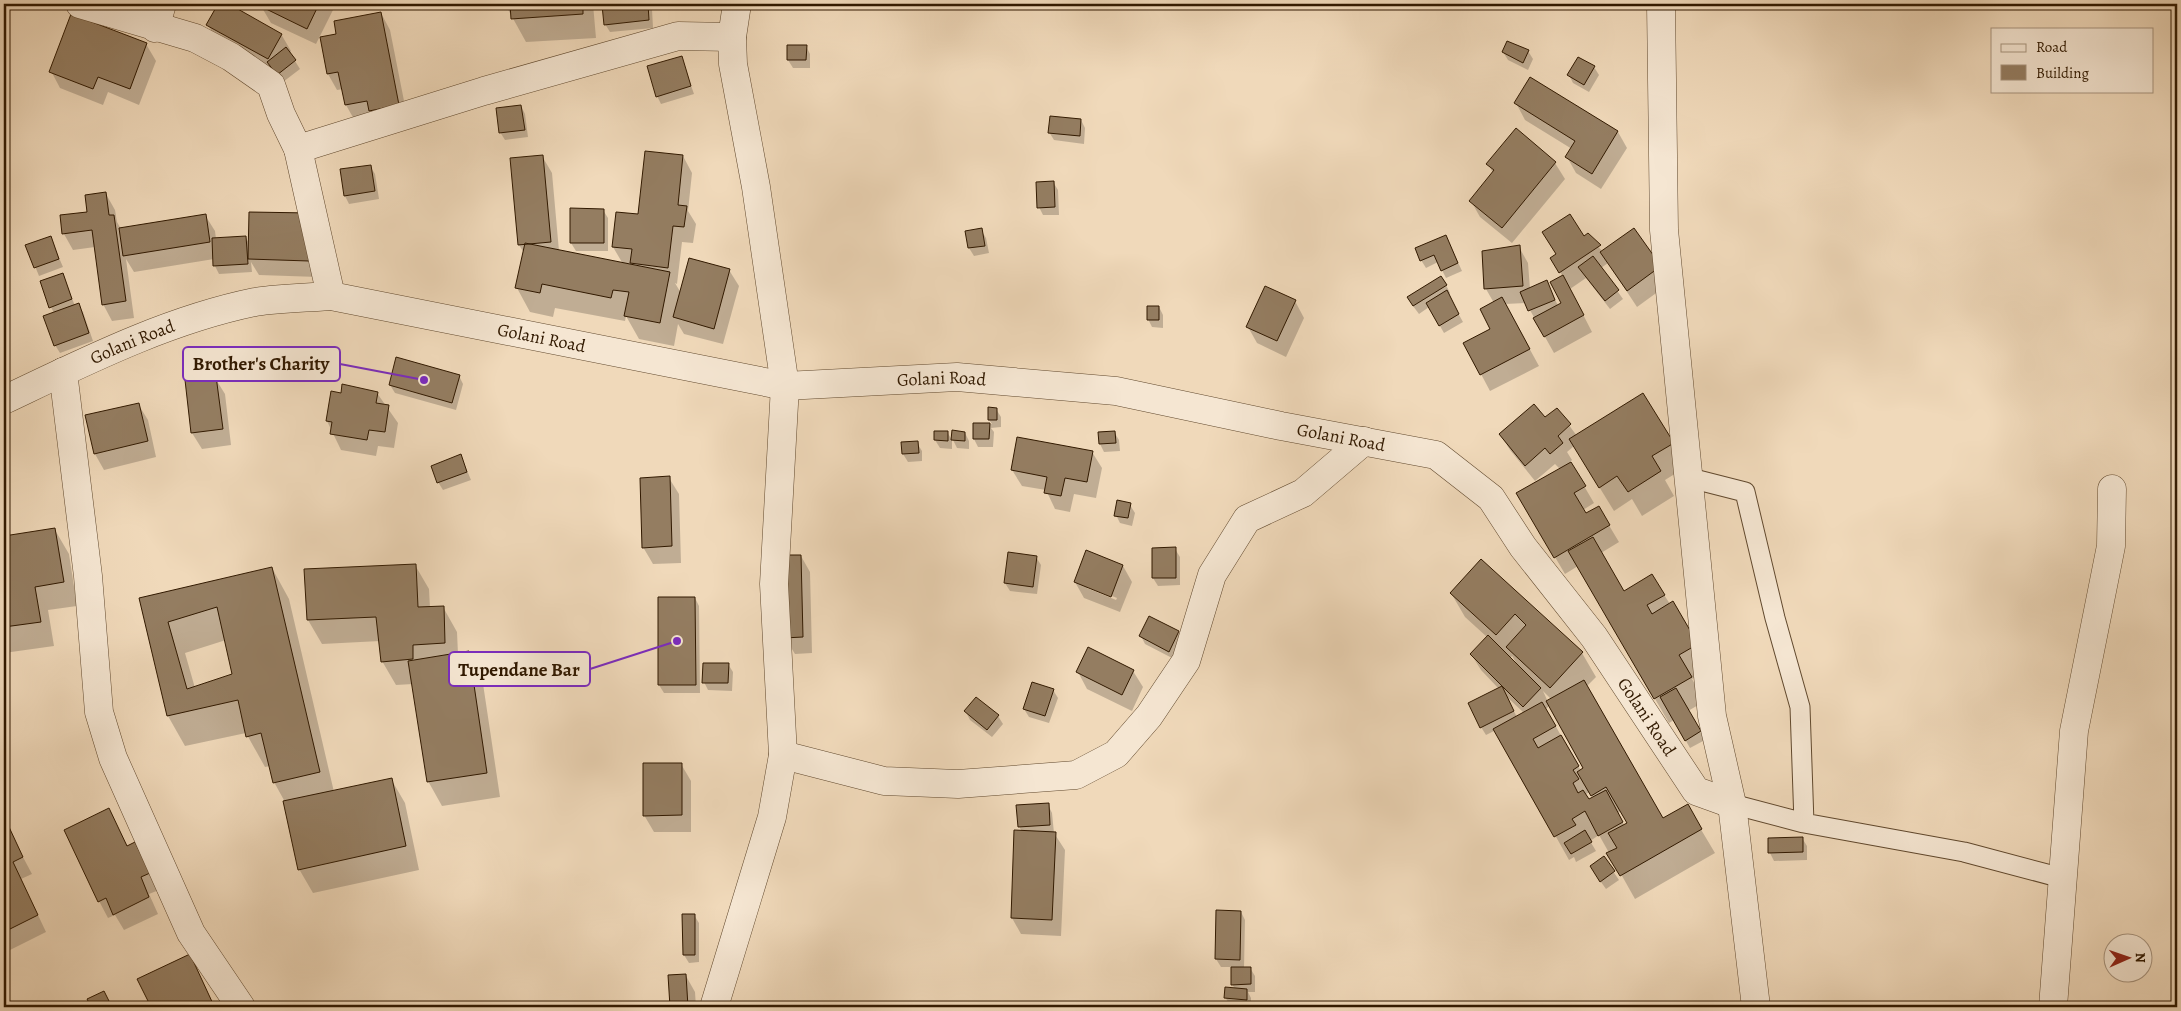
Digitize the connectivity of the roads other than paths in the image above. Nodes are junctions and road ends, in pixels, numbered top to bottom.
1 (80, 4) edge
2 (738, 4) edge
3 (1661, 4) edge
4 (158, 16) edge
5 (732, 37) junction
6 (298, 149) junction
7 (331, 296) junction
8 (63, 372) junction
9 (785, 386) junction
10 (4, 400) edge
11 (1364, 441) junction
12 (1690, 478) junction
13 (2112, 489) dead end
14 (783, 755) junction
15 (1732, 804) junction
16 (1804, 823) junction
17 (2062, 878) junction
18 (241, 1007) edge
19 (714, 1007) edge
20 (1756, 1007) edge
21 (2053, 1007) edge

1 - 4 street
2 - 5 street
3 - 12 street
4 - 6 street
5 - 6 street
5 - 9 street
6 - 7 street
7 - 8 street, Golani Road
7 - 9 street, Golani Road
8 - 10 street, Golani Road
8 - 18 street
9 - 11 street, Golani Road
9 - 14 street
11 - 14 street
11 - 15 street, Golani Road
12 - 15 street
12 - 16 lane
13 - 17 street
14 - 19 street
15 - 16 lane
15 - 20 street
16 - 17 lane
17 - 21 street

